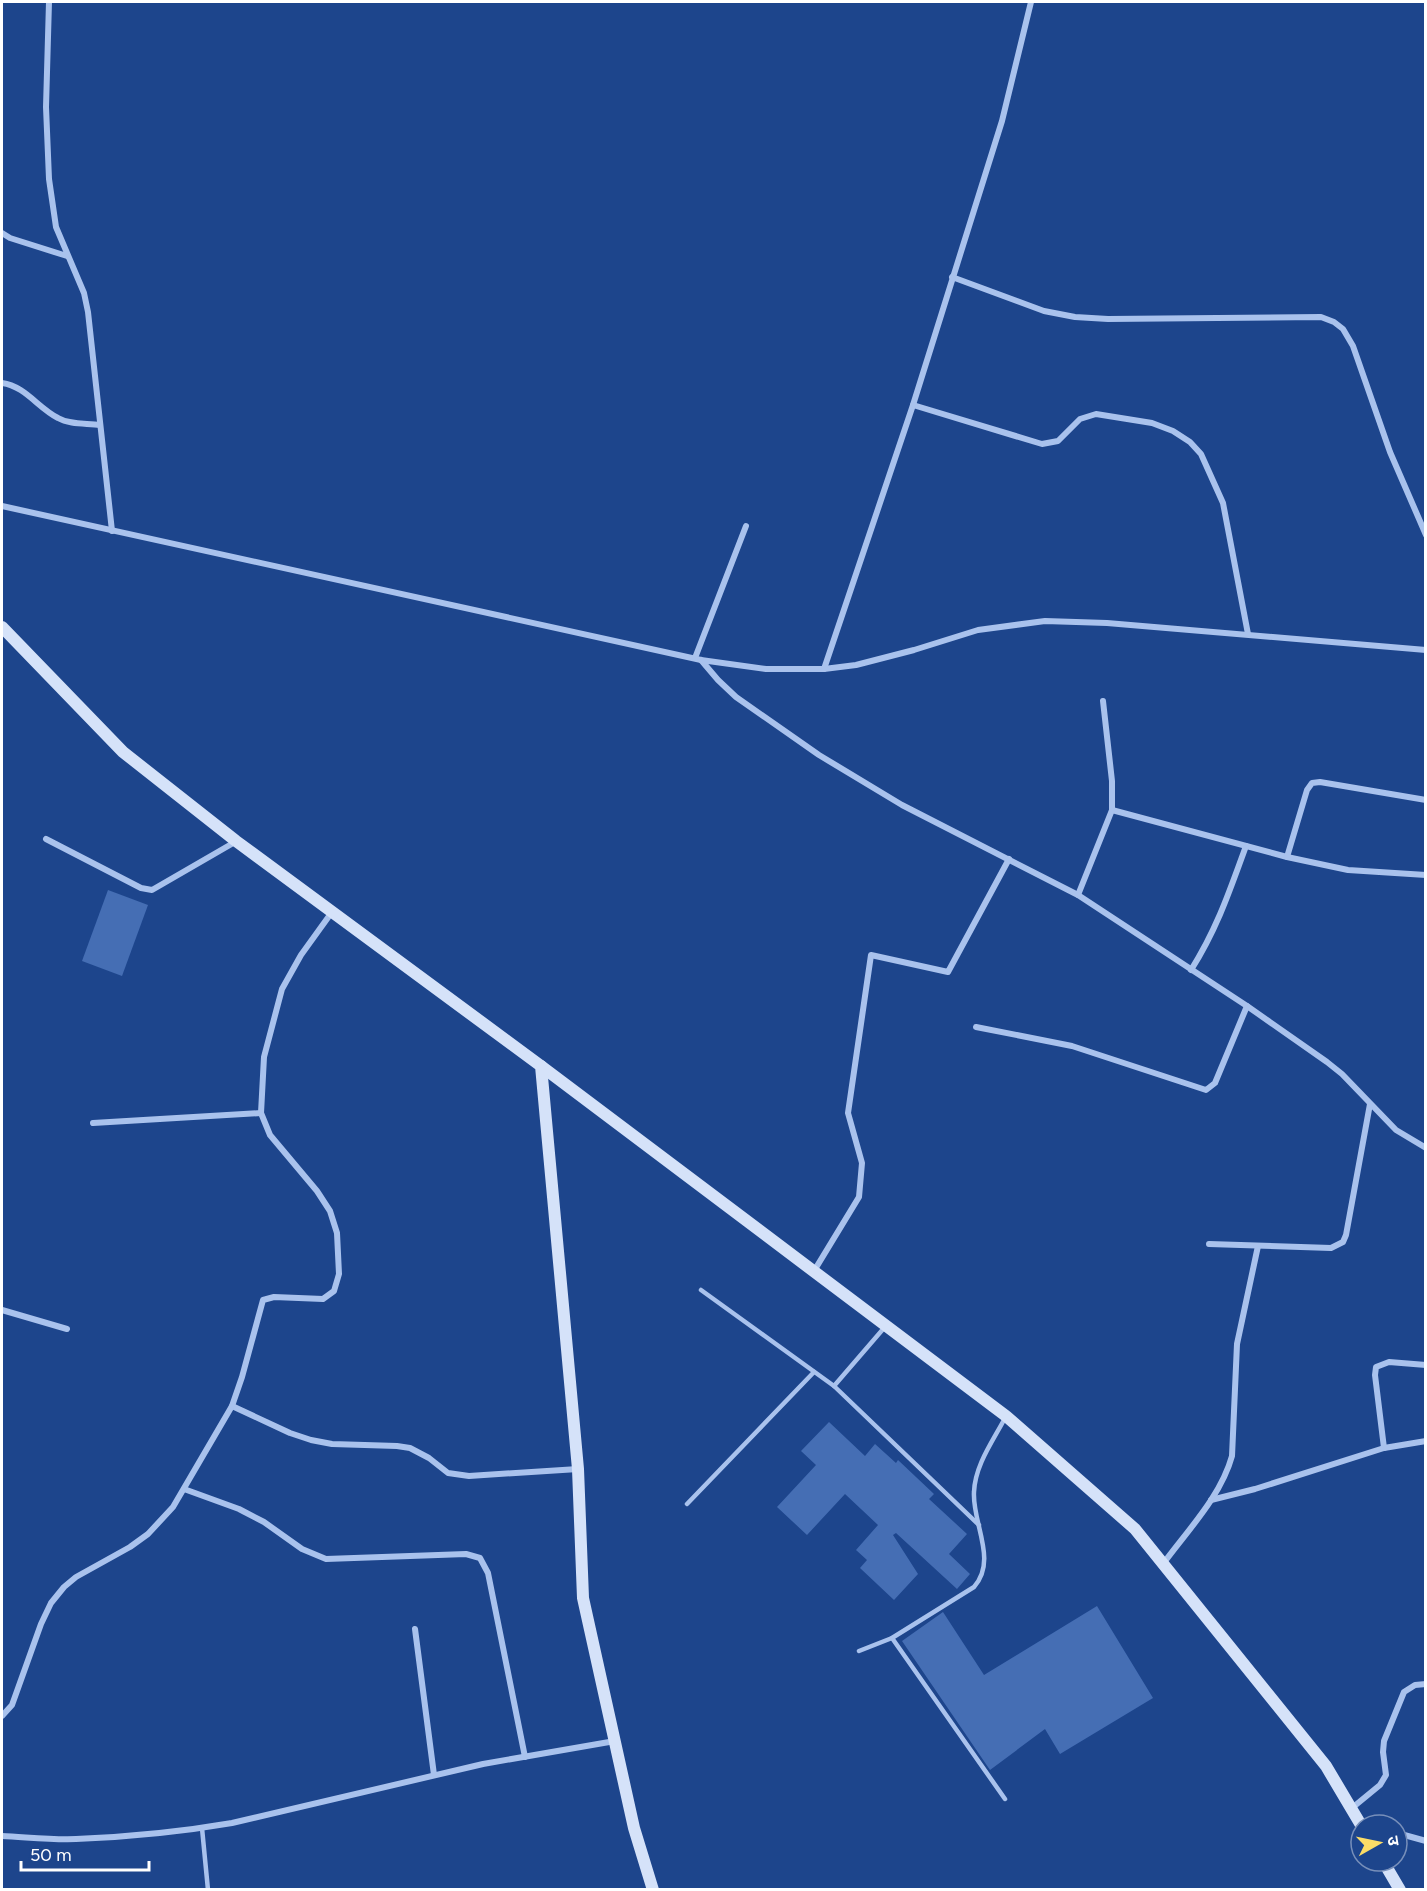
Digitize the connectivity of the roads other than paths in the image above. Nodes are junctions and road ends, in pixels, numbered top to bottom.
1 (49, 2) edge
2 (1031, 2) edge
3 (2, 233) edge
4 (67, 256) junction
5 (952, 278) junction
6 (2, 382) edge
7 (913, 405) junction
8 (100, 424) junction
9 (2, 506) edge
10 (746, 526) dead end
11 (112, 531) junction
12 (1425, 535) edge
13 (2, 627) edge
14 (1248, 634) junction
15 (1425, 650) edge
16 (698, 659) junction
17 (824, 669) junction
18 (1103, 701) dead end
19 (1425, 800) edge
20 (1112, 810) junction
21 (46, 839) dead end
22 (236, 841) junction
23 (1246, 846) junction
24 (1287, 857) junction
25 (1009, 859) junction
26 (1425, 875) edge
27 (1078, 895) junction
28 (332, 912) junction
29 (1191, 969) junction
30 (1247, 1006) junction
31 (976, 1027) dead end
32 (541, 1066) junction
33 (1370, 1104) junction
34 (261, 1113) junction
35 (93, 1122) dead end
36 (1425, 1148) edge
37 (1209, 1244) dead end
38 (1258, 1246) junction
39 (814, 1271) junction
40 (701, 1290) dead end
41 (2, 1310) edge
42 (886, 1326) junction
43 (68, 1329) dead end
44 (1425, 1365) edge
45 (814, 1372) junction
46 (834, 1386) junction
47 (232, 1406) junction
48 (1006, 1416) junction
49 (1425, 1441) edge
50 (1384, 1448) junction
51 (578, 1469) junction
52 (184, 1489) junction
53 (1211, 1500) junction
54 (687, 1504) dead end
55 (979, 1525) junction
56 (1163, 1564) junction
57 (415, 1629) dead end
58 (892, 1638) junction
59 (859, 1652) dead end
60 (1425, 1683) edge
61 (2, 1716) edge
62 (615, 1741) junction
63 (525, 1757) junction
64 (434, 1775) junction
65 (1005, 1799) dead end
66 (1352, 1808) junction
67 (1356, 1813) edge
68 (202, 1828) junction
69 (2, 1836) edge
70 (1409, 1836) edge
71 (1425, 1841) edge
72 (1390, 1873) edge
73 (208, 1890) edge
74 (653, 1890) edge
75 (1400, 1890) edge

1 - 4 street
2 - 5 street
3 - 4 street
4 - 8 street
5 - 7 street
5 - 12 street
6 - 8 street
7 - 14 street
7 - 17 street
8 - 11 street
9 - 11 street
10 - 16 street
11 - 16 street
13 - 22 main road
14 - 15 street
14 - 17 street
16 - 17 street
16 - 25 street
18 - 20 street
19 - 24 street
20 - 23 street
20 - 27 street
21 - 22 street
22 - 28 main road
23 - 24 street
23 - 29 street
24 - 26 street
25 - 27 street
25 - 39 street
27 - 29 street
28 - 32 main road
28 - 34 street
29 - 30 street
30 - 31 street
30 - 33 street
32 - 39 main road
32 - 51 main road
33 - 36 street
33 - 38 street
34 - 35 street
34 - 47 street
37 - 38 street
38 - 53 street
39 - 42 main road
40 - 45 lane
41 - 43 street
42 - 46 lane
42 - 48 main road
44 - 50 street
45 - 46 lane
45 - 54 lane
46 - 55 lane
47 - 51 street
47 - 52 street
48 - 55 lane
48 - 56 main road
49 - 50 street
50 - 53 street
51 - 62 main road
52 - 61 street
52 - 63 street
53 - 56 street
55 - 58 lane
56 - 66 main road
57 - 64 street
58 - 59 lane
58 - 65 lane
60 - 66 street
62 - 63 street
62 - 74 main road
63 - 64 street
64 - 68 street
66 - 67 main road
68 - 69 street
68 - 73 lane
70 - 71 street
72 - 75 main road

